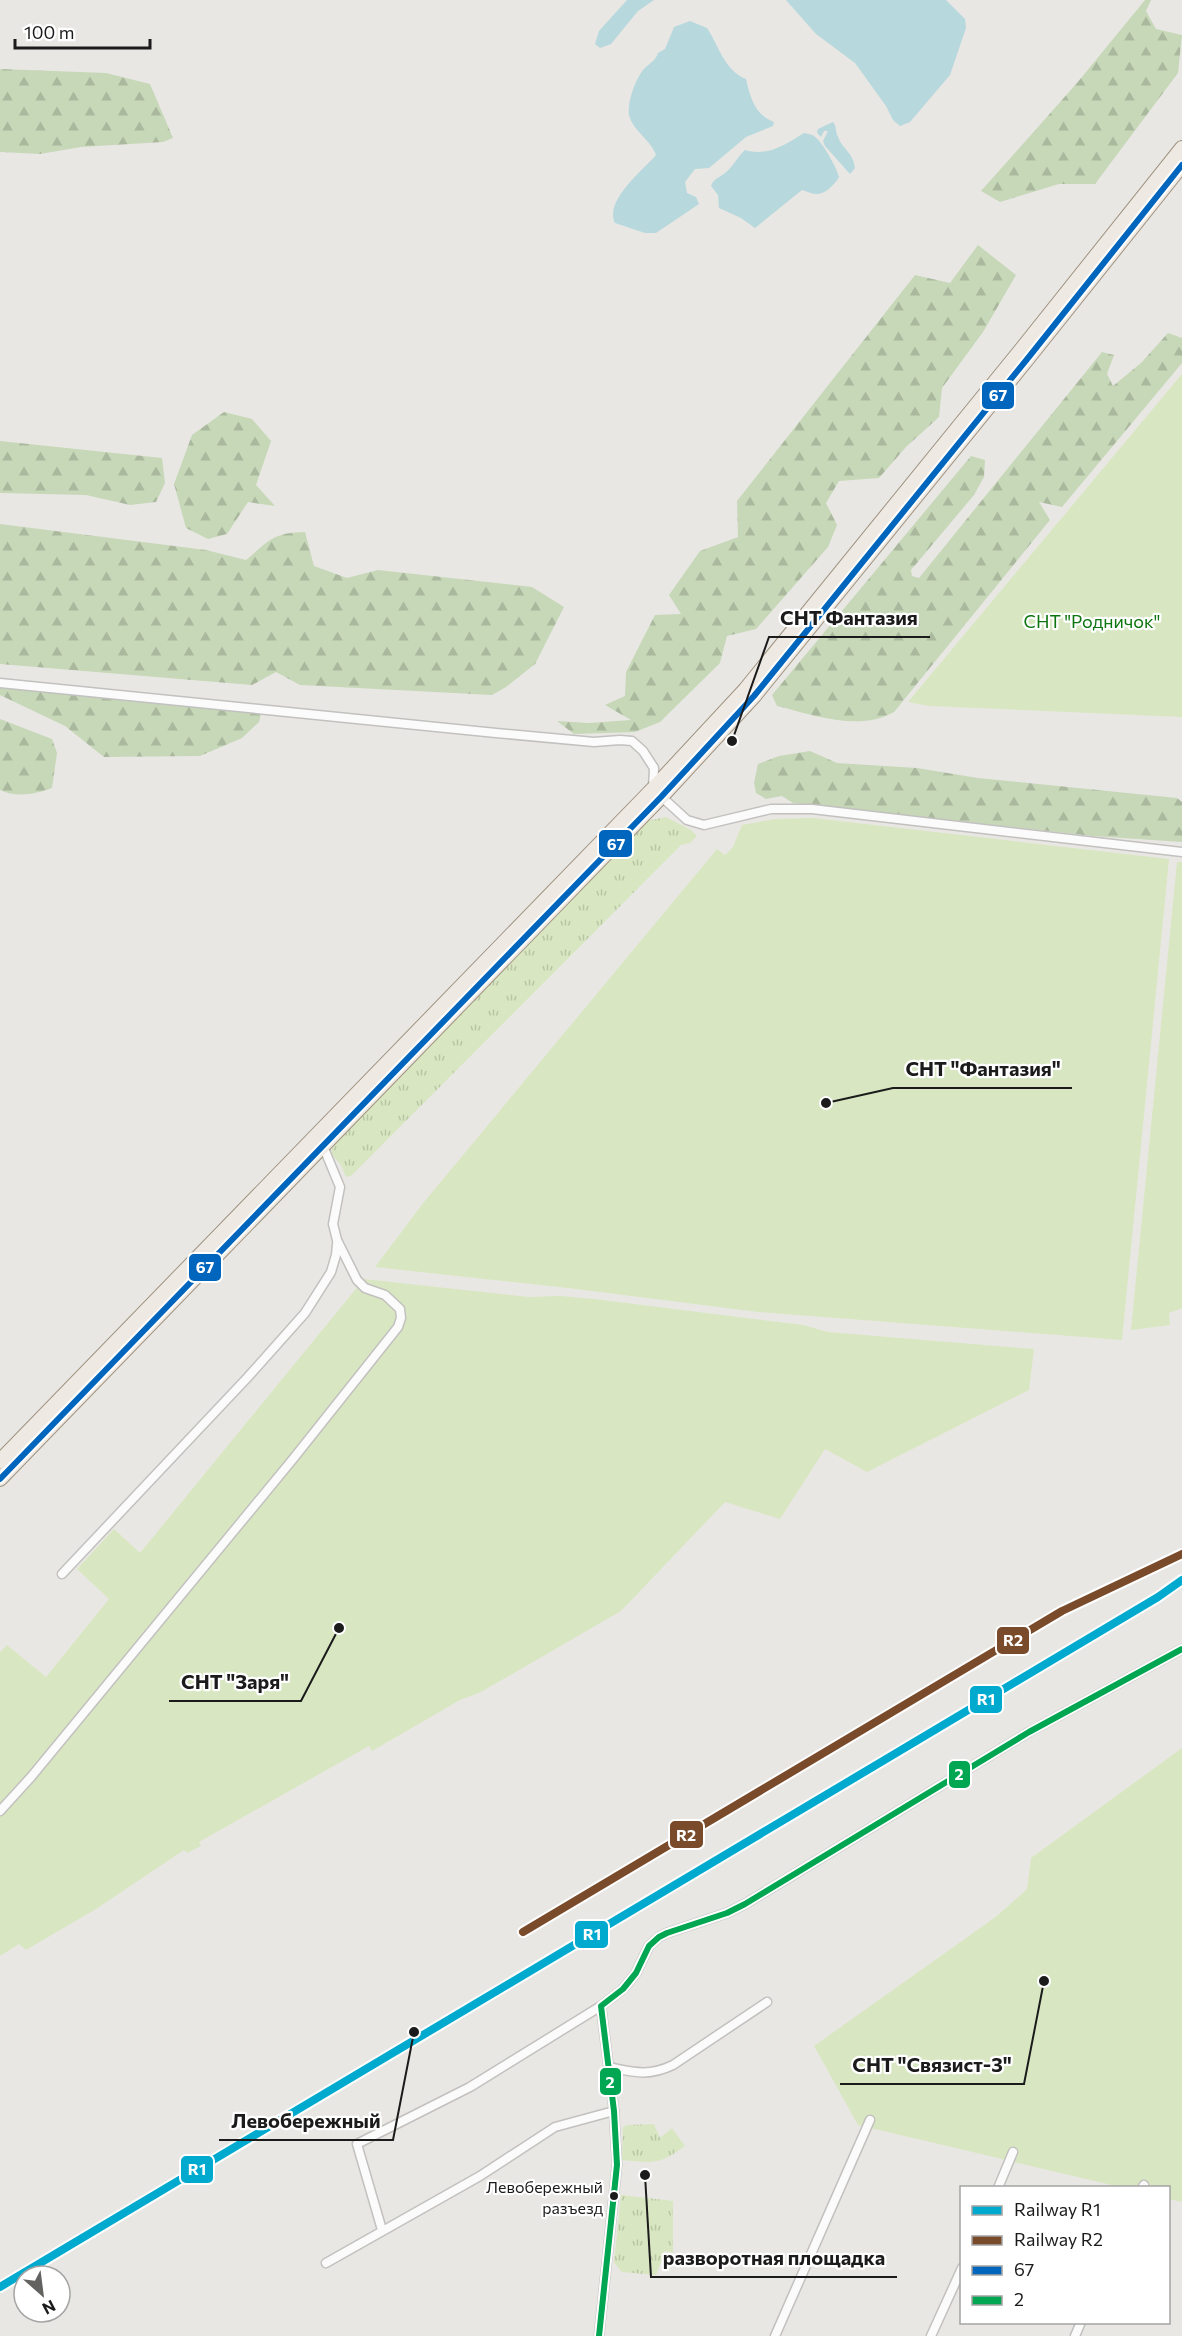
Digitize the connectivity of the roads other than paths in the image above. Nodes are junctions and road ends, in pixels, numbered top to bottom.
1 (1182, 148) edge
2 (1182, 165) edge
3 (0, 682) edge
4 (657, 793) junction
5 (1182, 852) edge
6 (323, 1146) junction
7 (337, 1240) junction
8 (0, 1461) edge
9 (0, 1479) edge
10 (62, 1574) dead end
11 (1182, 1648) edge
12 (0, 1811) edge
13 (767, 2002) dead end
14 (601, 2006) junction
15 (608, 2067) junction
16 (614, 2111) junction
17 (870, 2120) dead end
18 (1013, 2152) dead end
19 (998, 2186) edge
20 (382, 2230) junction
21 (326, 2263) dead end
22 (960, 2272) edge
23 (600, 2336) edge
24 (776, 2336) edge
25 (931, 2336) edge

1 - 4 main road
2 - 4 main road
3 - 4 street
4 - 5 street
4 - 6 main road
4 - 8 main road
6 - 7 street
6 - 9 main road
7 - 10 street
7 - 12 street
11 - 14 street
13 - 15 street
14 - 15 street
14 - 20 street
15 - 16 street
16 - 20 street
16 - 23 street
17 - 24 street
18 - 19 street
20 - 21 street
22 - 25 street

